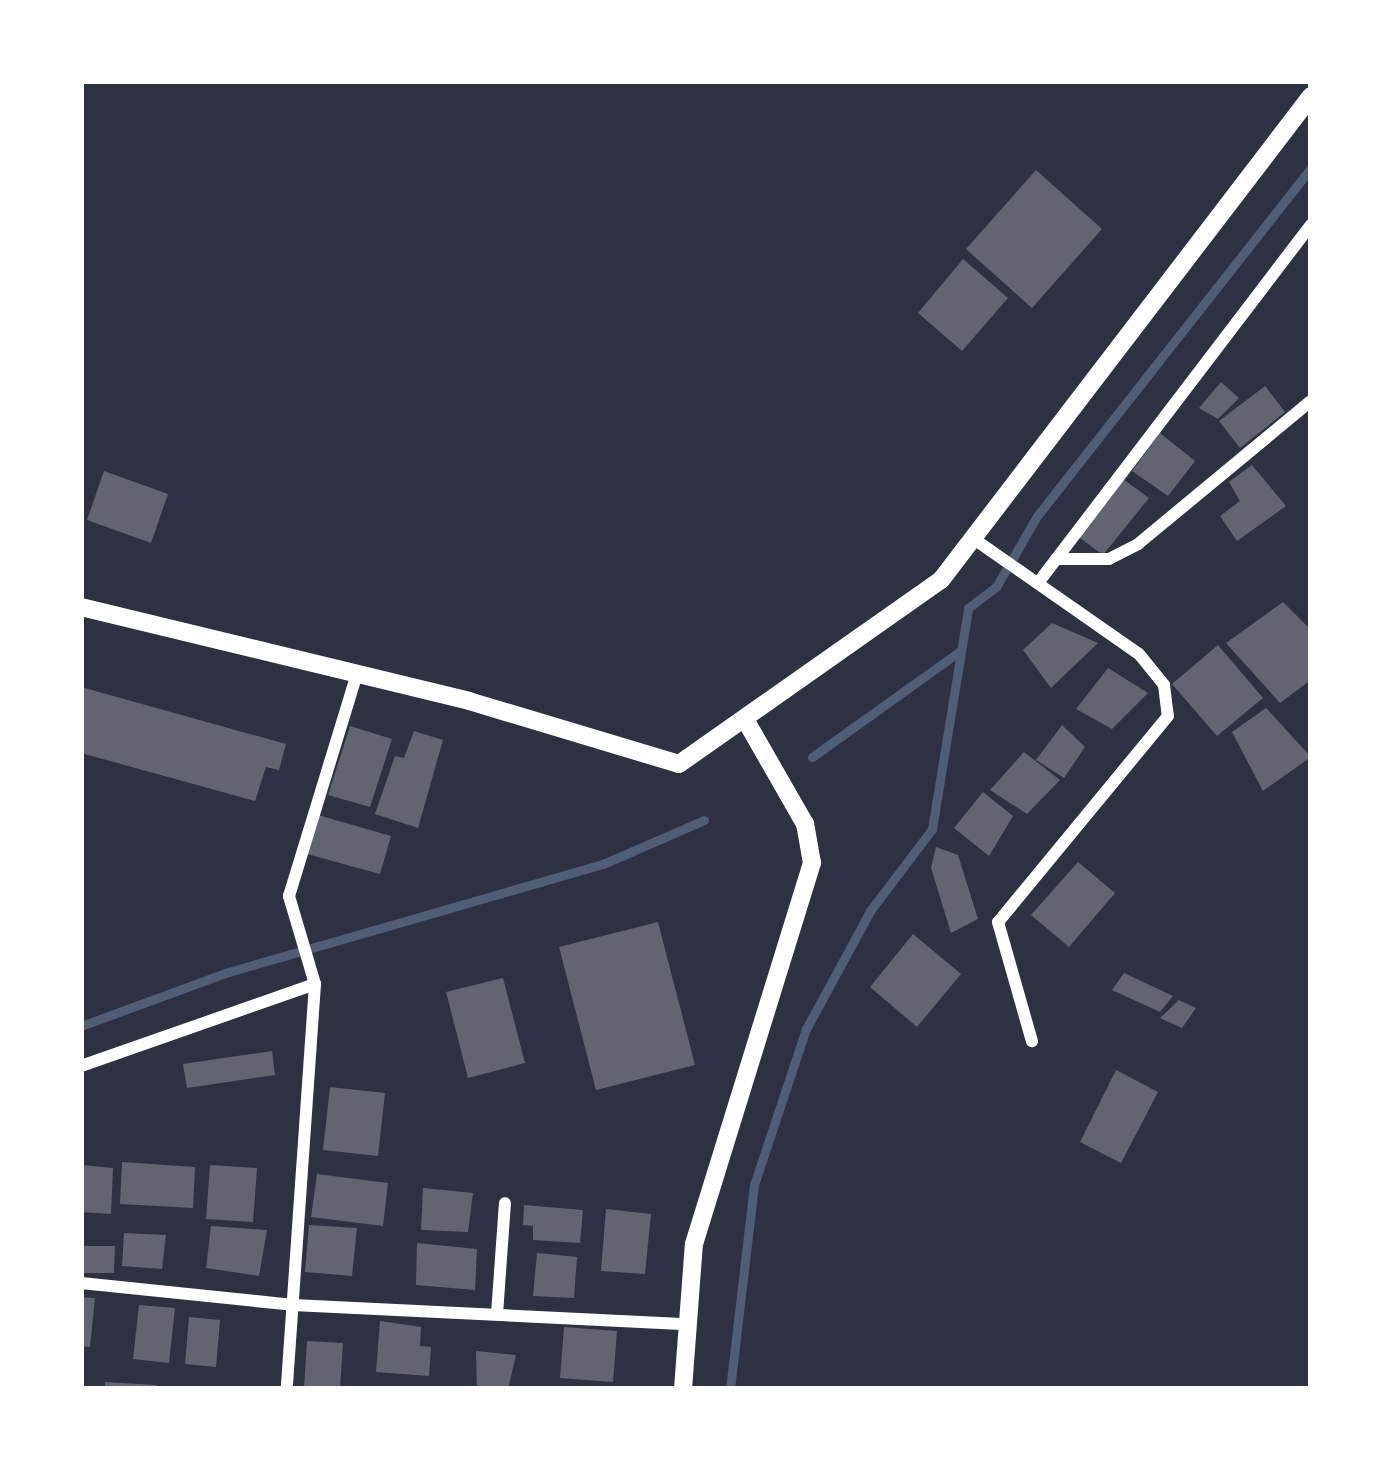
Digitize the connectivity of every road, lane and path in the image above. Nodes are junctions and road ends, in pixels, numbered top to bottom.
1 (1311, 96) edge
2 (1311, 225) edge
3 (1311, 401) edge
4 (974, 539) junction
5 (1056, 559) junction
6 (1032, 579) junction
7 (81, 607) edge
8 (357, 673) junction
9 (746, 721) junction
10 (314, 977) junction
11 (1032, 1041) dead end
12 (81, 1066) edge
13 (506, 1203) dead end
14 (81, 1282) edge
15 (292, 1305) junction
16 (497, 1315) junction
17 (687, 1324) junction
18 (287, 1389) edge
19 (683, 1389) edge

1 - 4 street
2 - 5 street
3 - 5 street
4 - 6 street
4 - 9 street
5 - 6 street
6 - 11 street
7 - 8 street
8 - 9 street
8 - 10 street
9 - 17 street
10 - 12 street
10 - 15 street
13 - 16 street
14 - 15 street
15 - 16 street
15 - 18 street
16 - 17 street
17 - 19 street

